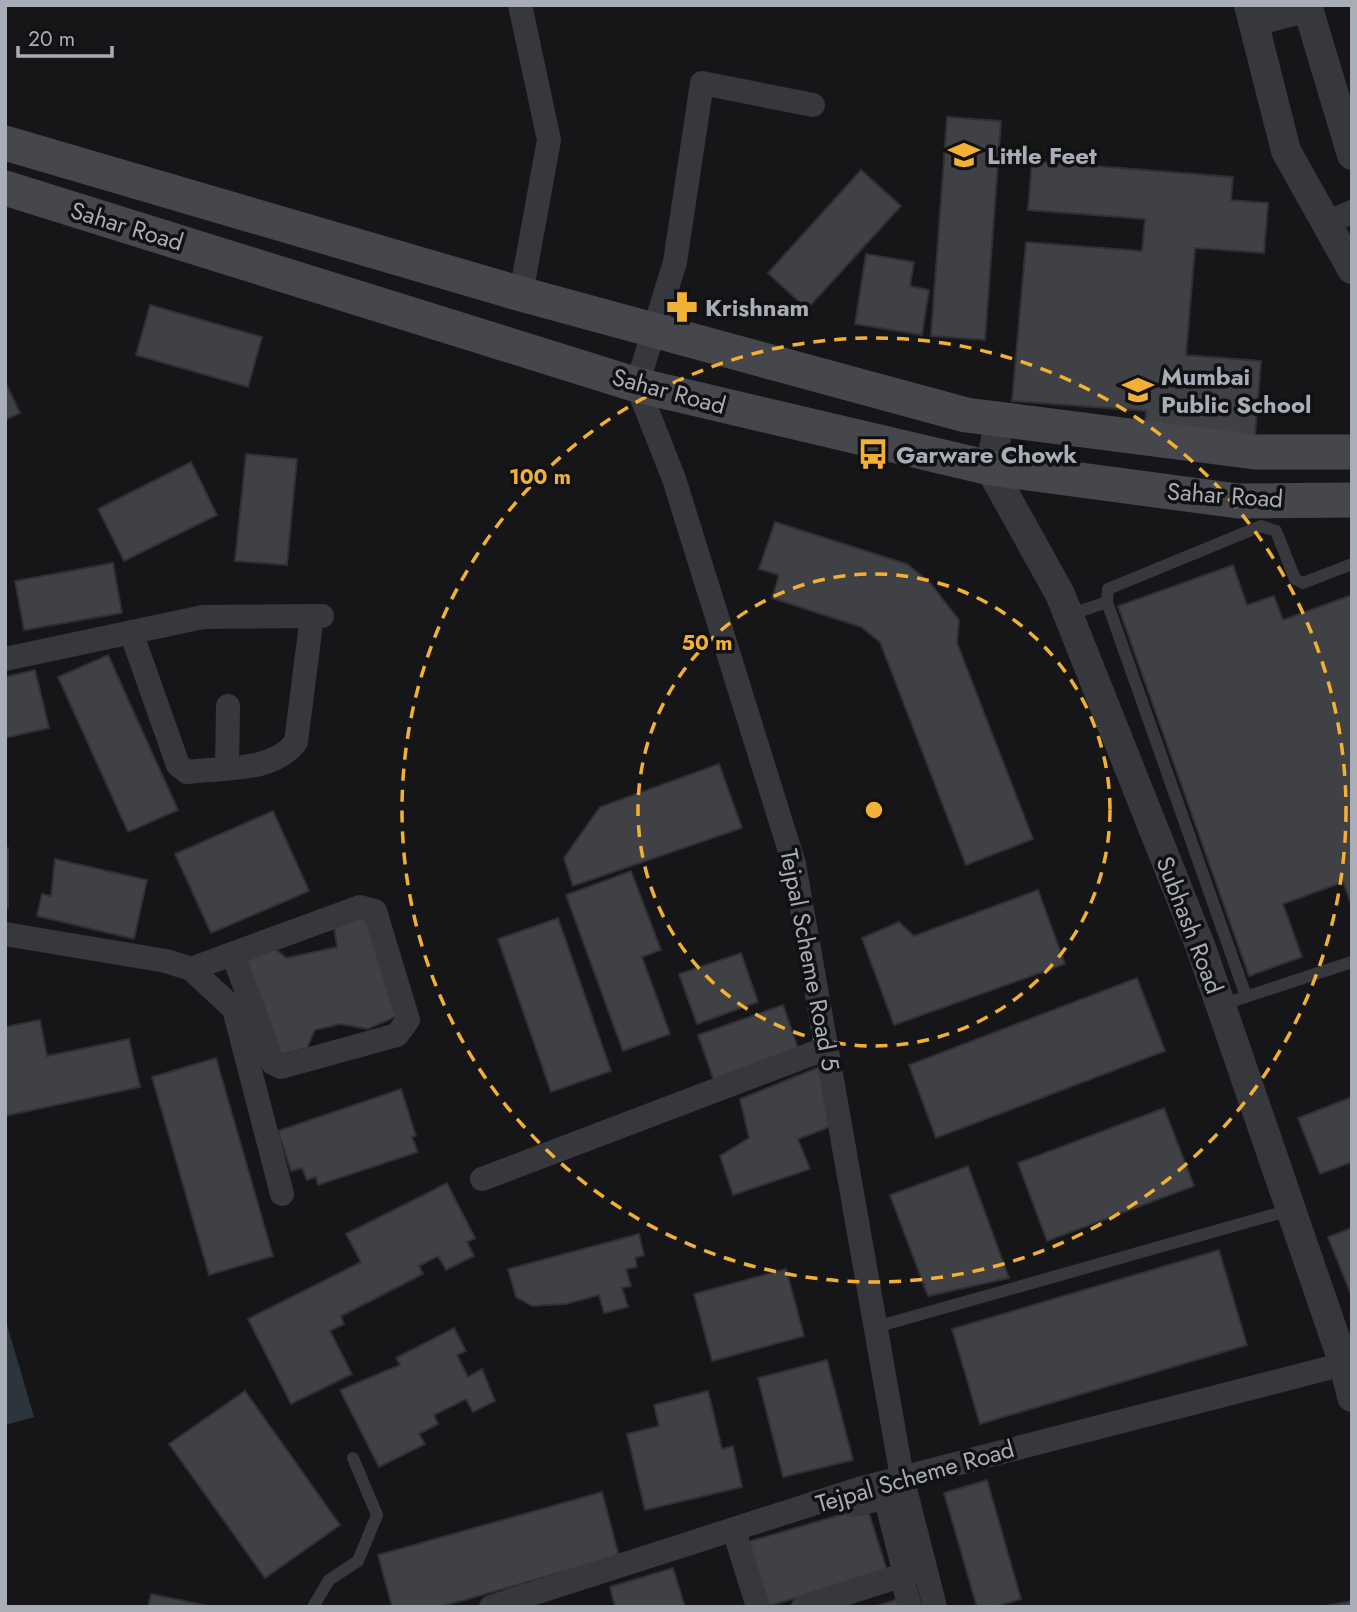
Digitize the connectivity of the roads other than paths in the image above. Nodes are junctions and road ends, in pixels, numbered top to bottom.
1 (520, 5) edge
2 (1307, 6) edge
3 (1251, 13) edge
4 (813, 105) dead end
5 (5, 143) edge
6 (1352, 155) edge
7 (5, 188) edge
8 (1339, 218) edge
9 (1352, 269) edge
10 (521, 294) junction
11 (655, 331) junction
12 (637, 385) junction
13 (1000, 419) junction
14 (1352, 452) edge
15 (990, 468) junction
16 (1352, 500) edge
17 (1352, 564) edge
18 (1107, 602) junction
19 (1069, 615) junction
20 (131, 632) junction
21 (5, 659) edge
22 (228, 706) dead end
23 (227, 767) junction
24 (5, 934) edge
25 (233, 954) junction
26 (1352, 962) edge
27 (191, 969) junction
28 (1233, 1000) junction
29 (251, 1032) junction
30 (827, 1048) junction
31 (482, 1179) dead end
32 (282, 1194) dead end
33 (1291, 1210) junction
34 (876, 1327) junction
35 (1344, 1364) junction
36 (1352, 1397) edge
37 (353, 1458) dead end
38 (902, 1477) junction
39 (864, 1494) junction
40 (736, 1535) junction
41 (915, 1584) edge
42 (499, 1605) edge
43 (313, 1607) edge
44 (758, 1607) edge
45 (803, 1607) edge
46 (848, 1607) edge
47 (935, 1607) edge

1 - 10 street
2 - 3 street
2 - 6 street
3 - 8 street
4 - 11 street
5 - 10 main road, Sahar Road
7 - 12 main road, Sahar Road
8 - 9 street
10 - 11 main road, Sahar Road
11 - 12 street
11 - 13 main road, Sahar Road
12 - 15 main road, Sahar Road
12 - 30 street, Tejpal Scheme Road 5
13 - 14 main road, Sahar Road
13 - 15 street
15 - 16 main road, Sahar Road
15 - 19 street, Subhash Road
17 - 18 lane
18 - 19 lane
18 - 28 lane
19 - 28 street, Subhash Road
20 - 21 street
20 - 23 street
20 - 23 street
22 - 23 street
24 - 27 street
25 - 27 street
25 - 29 street
25 - 29 street
26 - 28 lane
27 - 29 street
28 - 33 street, Subhash Road
29 - 32 street
30 - 31 street
30 - 34 street, Tejpal Scheme Road 5
33 - 34 lane
33 - 35 street, Subhash Road
34 - 38 street, Tejpal Scheme Road 5
35 - 36 street, Subhash Road
35 - 38 street, Tejpal Scheme Road
37 - 43 lane
38 - 39 street, Tejpal Scheme Road
38 - 41 street, Tejpal Scheme Road 5
39 - 40 street, Tejpal Scheme Road
39 - 41 street
40 - 42 street, Tejpal Scheme Road
40 - 44 street
41 - 45 street
41 - 46 street
41 - 47 street, Tejpal Scheme Road 5

